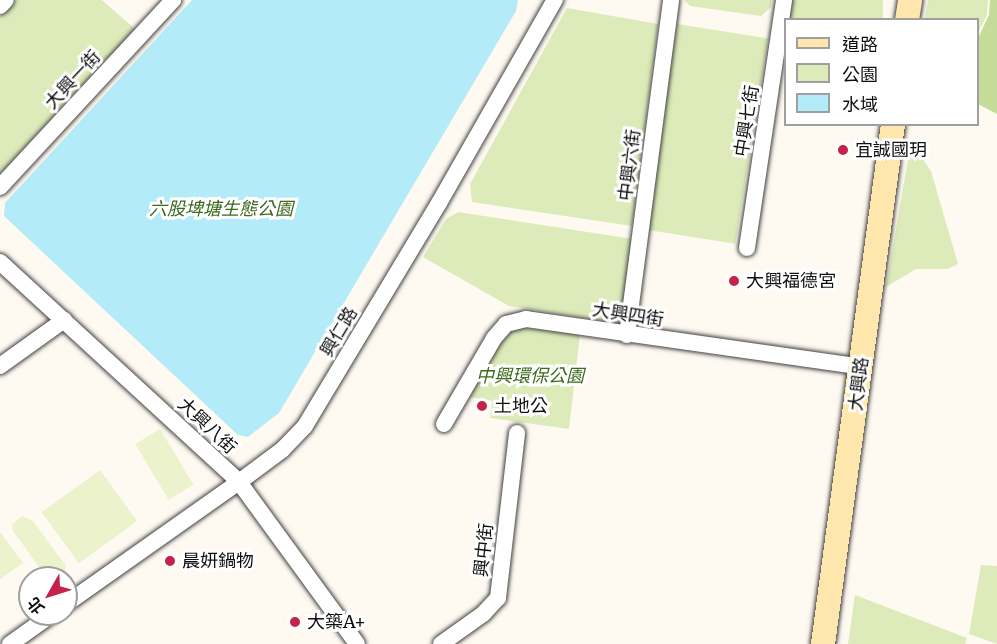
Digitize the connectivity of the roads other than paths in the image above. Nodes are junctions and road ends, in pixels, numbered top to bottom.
1 (6, 0) edge
2 (173, 0) edge
3 (555, 0) edge
4 (671, 0) edge
5 (784, 0) edge
6 (910, 0) edge
7 (0, 6) edge
8 (908, 18) edge
9 (893, 126) edge
10 (0, 187) edge
11 (747, 248) dead end
12 (0, 262) edge
13 (64, 320) junction
14 (627, 335) junction
15 (0, 366) edge
16 (862, 367) junction
17 (444, 424) dead end
18 (517, 433) dead end
19 (239, 482) junction
20 (78, 596) edge
21 (35, 626) edge
22 (10, 644) edge
23 (357, 644) edge
24 (441, 644) edge
25 (823, 644) edge

1 - 7 street
2 - 10 street, 大興一街
3 - 19 street, 興仁路
4 - 14 street, 中興六街
5 - 11 street, 中興七街
6 - 8 street
9 - 16 street, 大興路
12 - 13 street, 大興八街
13 - 15 street
13 - 19 street, 大興八街
14 - 16 street, 大興四街
14 - 17 street, 大興四街
16 - 25 street, 大興路
18 - 24 street, 興中街
19 - 20 street, 興仁路
19 - 23 street, 大興八街
21 - 22 street

